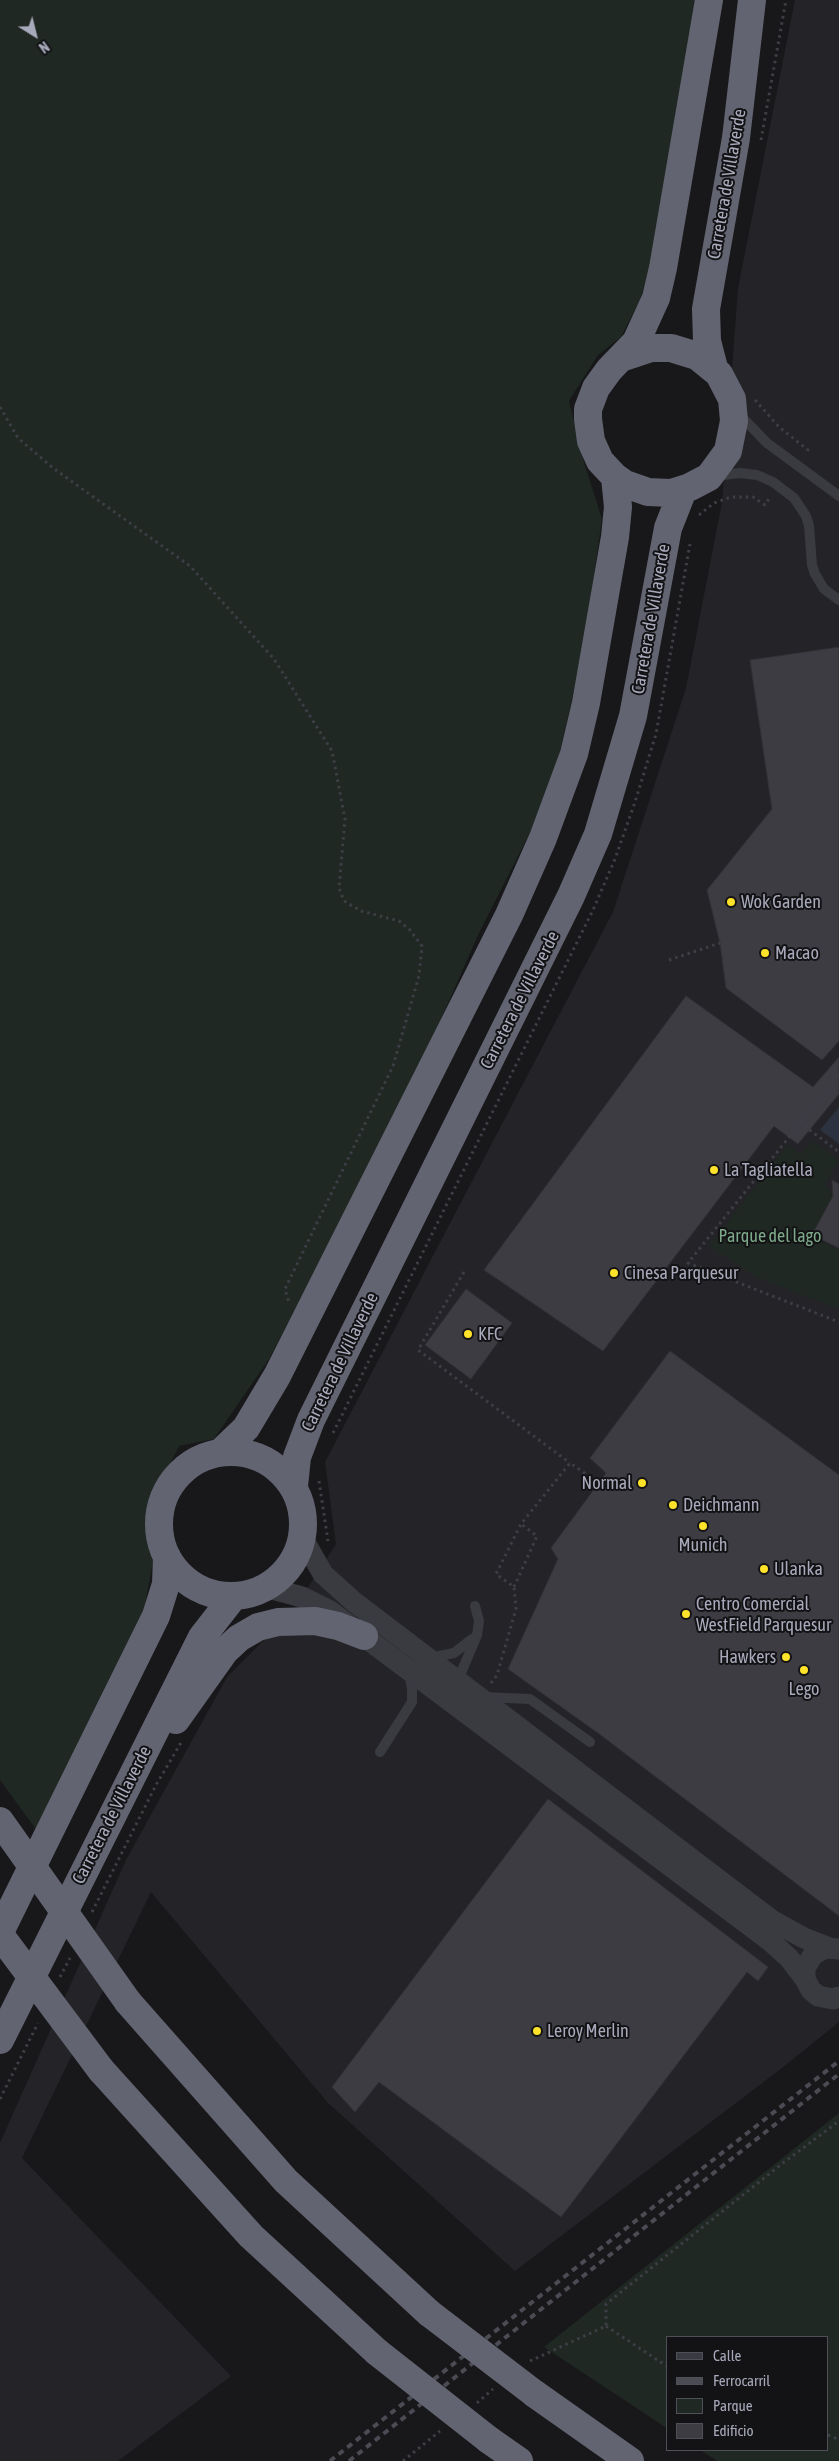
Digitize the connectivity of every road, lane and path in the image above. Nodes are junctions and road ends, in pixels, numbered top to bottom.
1 (709, 0) edge
2 (752, 0) edge
3 (760, 0) edge
4 (786, 0) edge
5 (746, 57) junction
6 (760, 145) dead end
7 (624, 357) junction
8 (714, 368) junction
9 (743, 402) junction
10 (0, 407) edge
11 (808, 450) dead end
12 (709, 477) junction
13 (615, 478) junction
14 (683, 490) junction
15 (839, 496) edge
16 (839, 600) edge
17 (720, 943) dead end
18 (670, 960) dead end
19 (839, 1075) edge
20 (799, 1122) junction
21 (839, 1152) edge
22 (464, 1272) dead end
23 (839, 1322) edge
24 (298, 1332) junction
25 (223, 1450) junction
26 (570, 1463) junction
27 (599, 1484) dead end
28 (294, 1486) junction
29 (521, 1524) junction
30 (302, 1537) junction
31 (166, 1558) junction
32 (265, 1587) junction
33 (514, 1587) junction
34 (234, 1596) junction
35 (475, 1606) dead end
36 (477, 1635) junction
37 (364, 1636) junction
38 (429, 1659) junction
39 (408, 1669) junction
40 (458, 1680) junction
41 (481, 1697) junction
42 (184, 1738) dead end
43 (590, 1742) dead end
44 (380, 1752) dead end
45 (128, 1783) junction
46 (0, 1821) edge
47 (90, 1918) dead end
48 (0, 1933) edge
49 (834, 1948) edge
50 (72, 1954) dead end
51 (805, 1979) junction
52 (59, 1980) dead end
53 (839, 1997) edge
54 (42, 2015) dead end
55 (0, 2040) edge
56 (0, 2099) edge
57 (839, 2121) edge
58 (606, 2326) junction
59 (523, 2366) dead end
60 (666, 2366) edge
61 (500, 2384) dead end
62 (470, 2408) dead end
63 (448, 2425) dead end
64 (403, 2461) edge
65 (519, 2461) edge
66 (630, 2461) edge

1 - 7 highway
2 - 5 highway, Carretera de Villaverde
3 - 5 highway
4 - 6 path
5 - 8 highway, Carretera de Villaverde
7 - 8 highway
7 - 13 highway
8 - 9 highway
9 - 11 path
9 - 12 highway
9 - 15 lane
10 - 24 path
12 - 14 highway
12 - 16 lane
13 - 14 highway
13 - 24 highway
14 - 28 highway, Carretera de Villaverde
17 - 18 path
19 - 20 path
20 - 21 path
20 - 23 path
22 - 26 path
24 - 25 highway
25 - 28 highway
25 - 31 highway
26 - 27 path
26 - 29 path
28 - 30 highway
29 - 33 path
29 - 33 path
30 - 32 highway
30 - 38 street
31 - 34 highway
31 - 48 highway
32 - 34 highway
32 - 37 street
33 - 41 path
34 - 45 highway, Carretera de Villaverde
35 - 36 lane
36 - 38 lane
36 - 40 lane
37 - 39 street
37 - 45 highway
38 - 40 street
39 - 44 lane
39 - 51 street
40 - 41 street
41 - 43 lane
41 - 49 street
42 - 47 path
45 - 55 highway, Carretera de Villaverde
46 - 66 highway, bridge
48 - 65 highway, bridge
49 - 51 street
50 - 52 path
51 - 53 street
54 - 56 path
57 - 58 path
58 - 59 path
58 - 60 path
61 - 62 path
63 - 64 path

